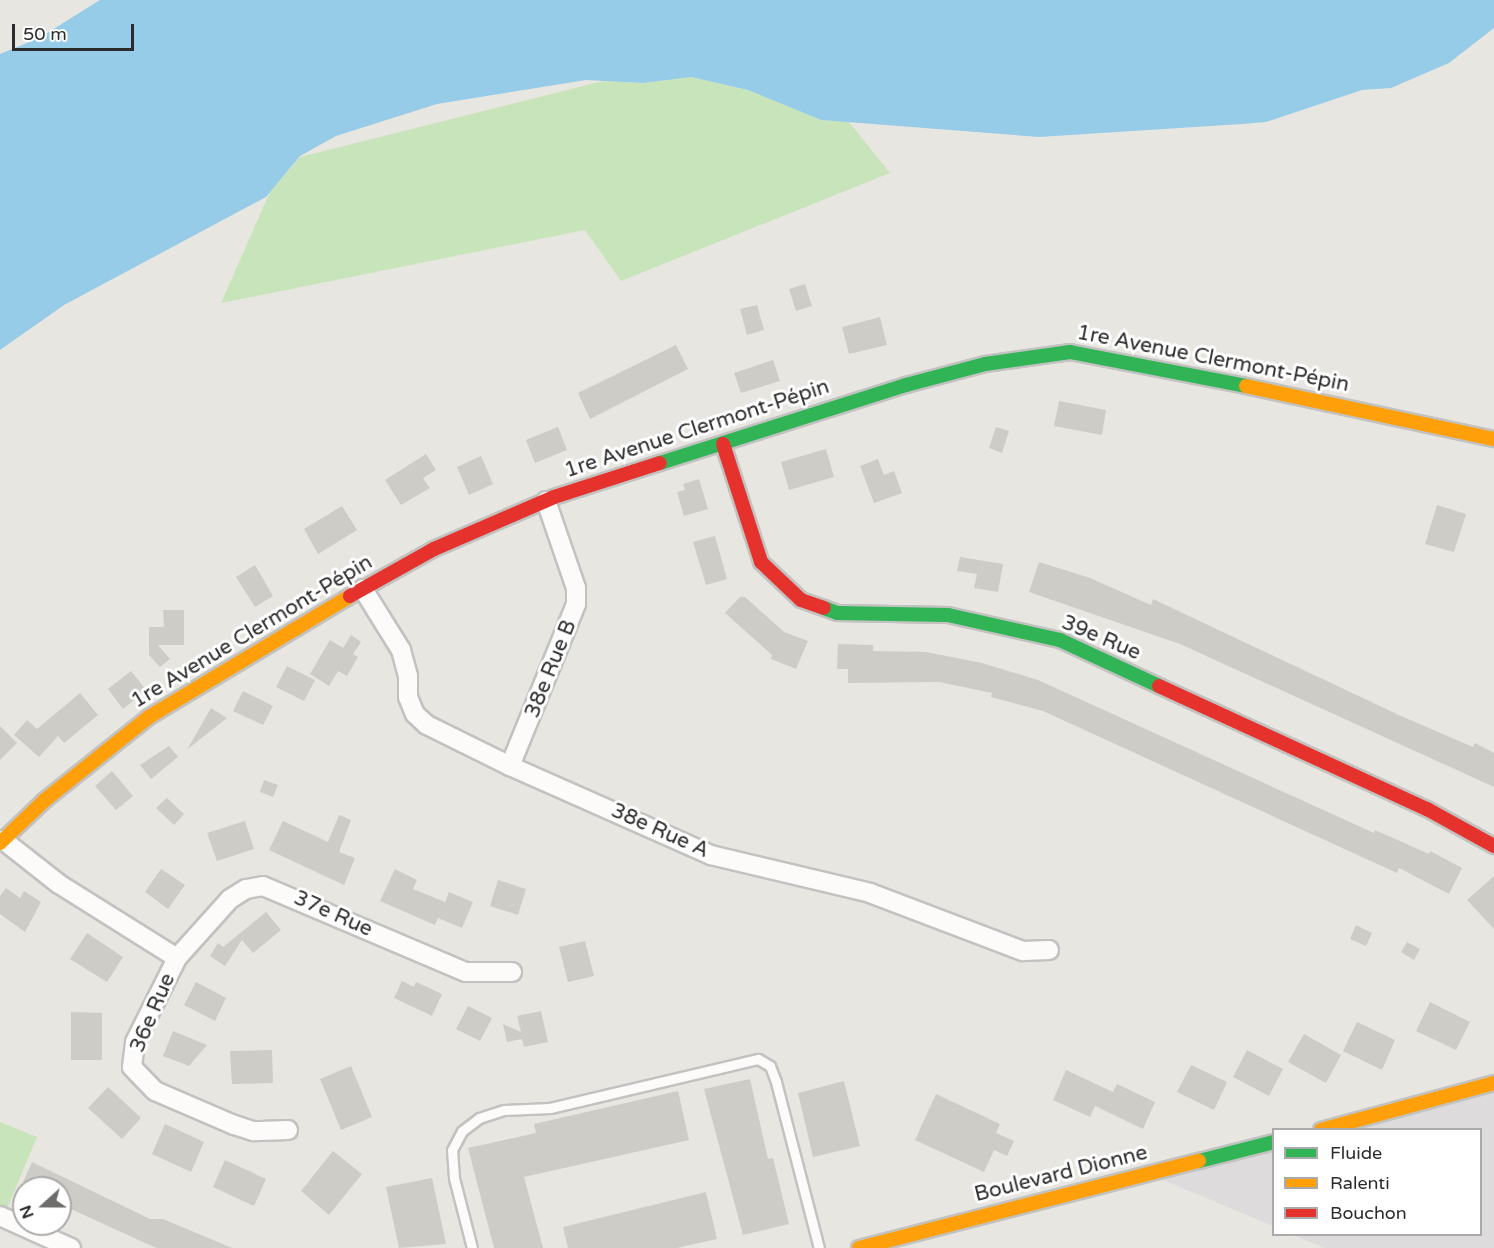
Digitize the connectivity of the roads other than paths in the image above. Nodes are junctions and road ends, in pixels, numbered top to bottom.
1 (1494, 439) edge
2 (723, 444) junction
3 (546, 501) junction
4 (363, 589) junction
5 (510, 766) junction
6 (2, 841) edge
7 (1494, 846) edge
8 (1049, 950) dead end
9 (177, 958) junction
10 (512, 972) dead end
11 (1494, 1083) edge
12 (1328, 1128) edge
13 (288, 1130) dead end
14 (1272, 1143) edge
15 (1, 1220) edge
16 (70, 1248) edge
17 (471, 1248) edge
18 (819, 1248) edge
19 (859, 1248) edge

1 - 2 street, 1re Avenue Clermont-Pépin
2 - 3 street, 1re Avenue Clermont-Pépin
2 - 7 street, 39e Rue
3 - 4 street, 1re Avenue Clermont-Pépin
3 - 5 street, 38e Rue B
4 - 5 street, 38e Rue A
4 - 6 street, 1re Avenue Clermont-Pépin
5 - 8 street, 38e Rue A
6 - 9 street, 36e Rue
9 - 10 street, 37e Rue
9 - 13 street, 36e Rue
11 - 12 street
14 - 19 street, Boulevard Dionne
15 - 16 street
17 - 18 lane

